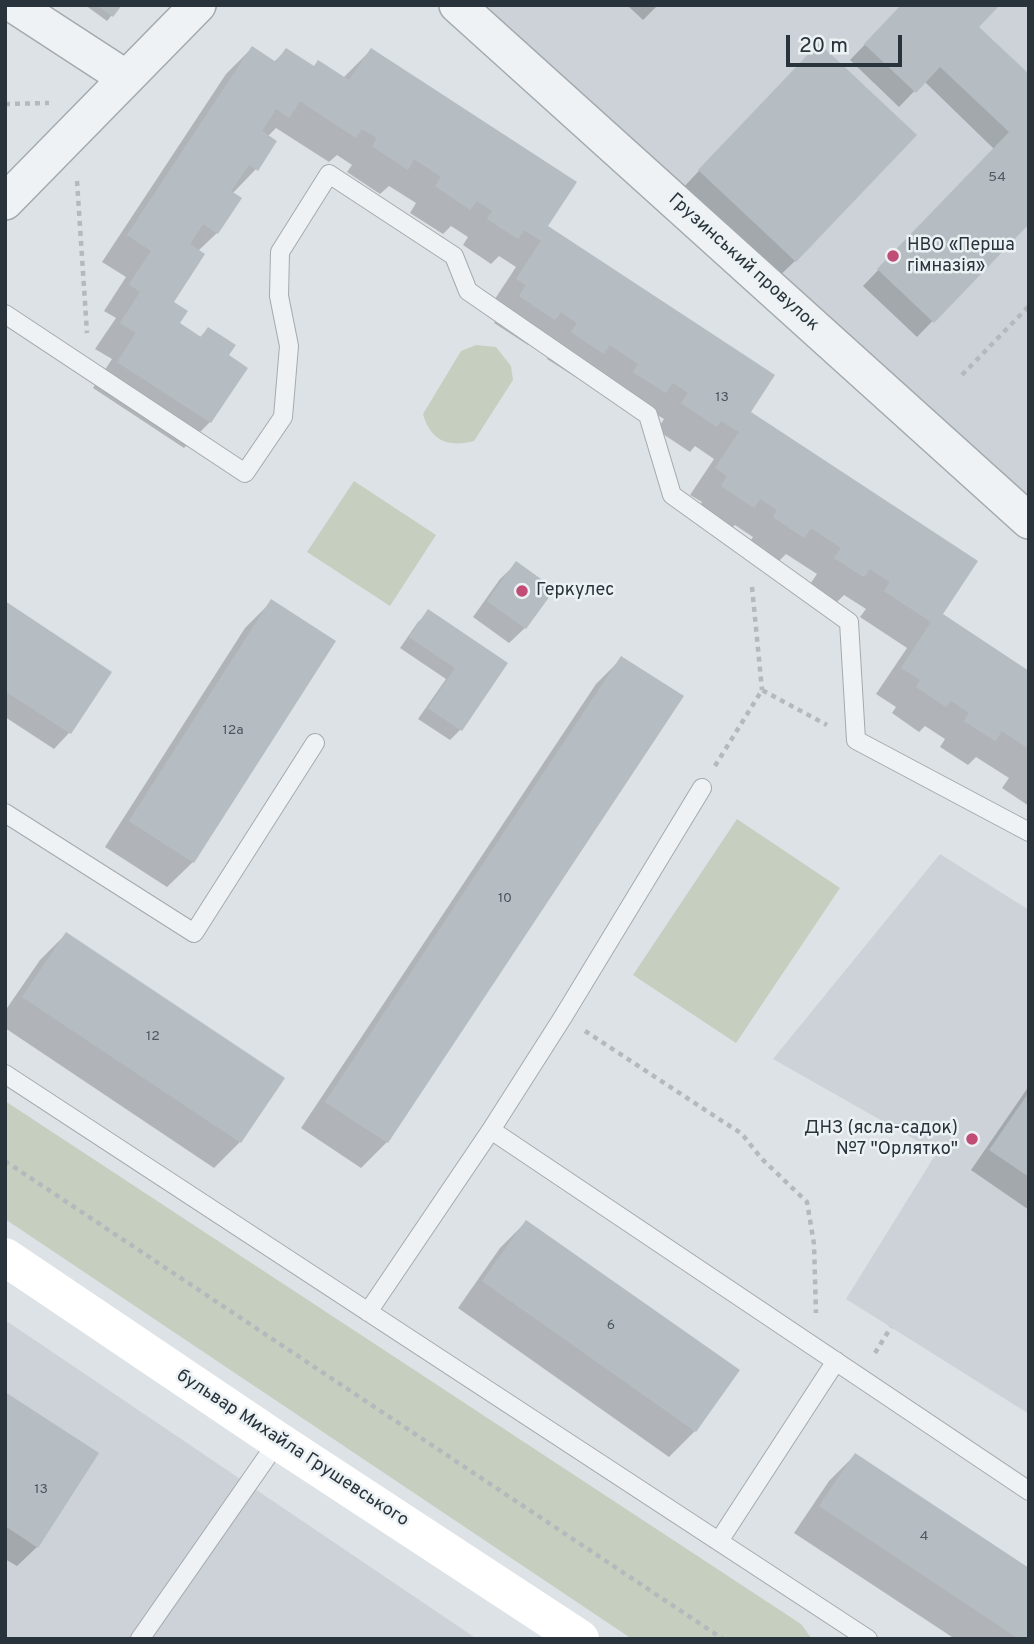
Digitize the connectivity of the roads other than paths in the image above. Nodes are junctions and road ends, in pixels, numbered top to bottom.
1 (14, 5) edge
2 (198, 5) edge
3 (457, 5) edge
4 (126, 78) junction
5 (5, 202) edge
6 (5, 314) edge
7 (1029, 521) edge
8 (315, 743) dead end
9 (702, 788) road end
10 (5, 813) edge
11 (1029, 832) edge
12 (5, 1074) edge
13 (491, 1130) junction
14 (5, 1257) edge
15 (368, 1312) junction
16 (836, 1361) junction
17 (278, 1441) junction
18 (1029, 1491) edge
19 (719, 1541) junction
20 (140, 1639) edge
21 (580, 1639) edge
22 (868, 1639) edge

1 - 4 street
2 - 4 street
3 - 7 street, Грузинський провулок
4 - 5 street
6 - 11 lane
8 - 10 lane
9 - 13 lane
12 - 15 lane
13 - 15 lane
13 - 16 lane
14 - 17 main road, бульвар Михайла Грушевського
15 - 19 lane
16 - 18 lane
16 - 19 lane
17 - 20 lane
17 - 21 main road, бульвар Михайла Грушевського
19 - 22 lane

